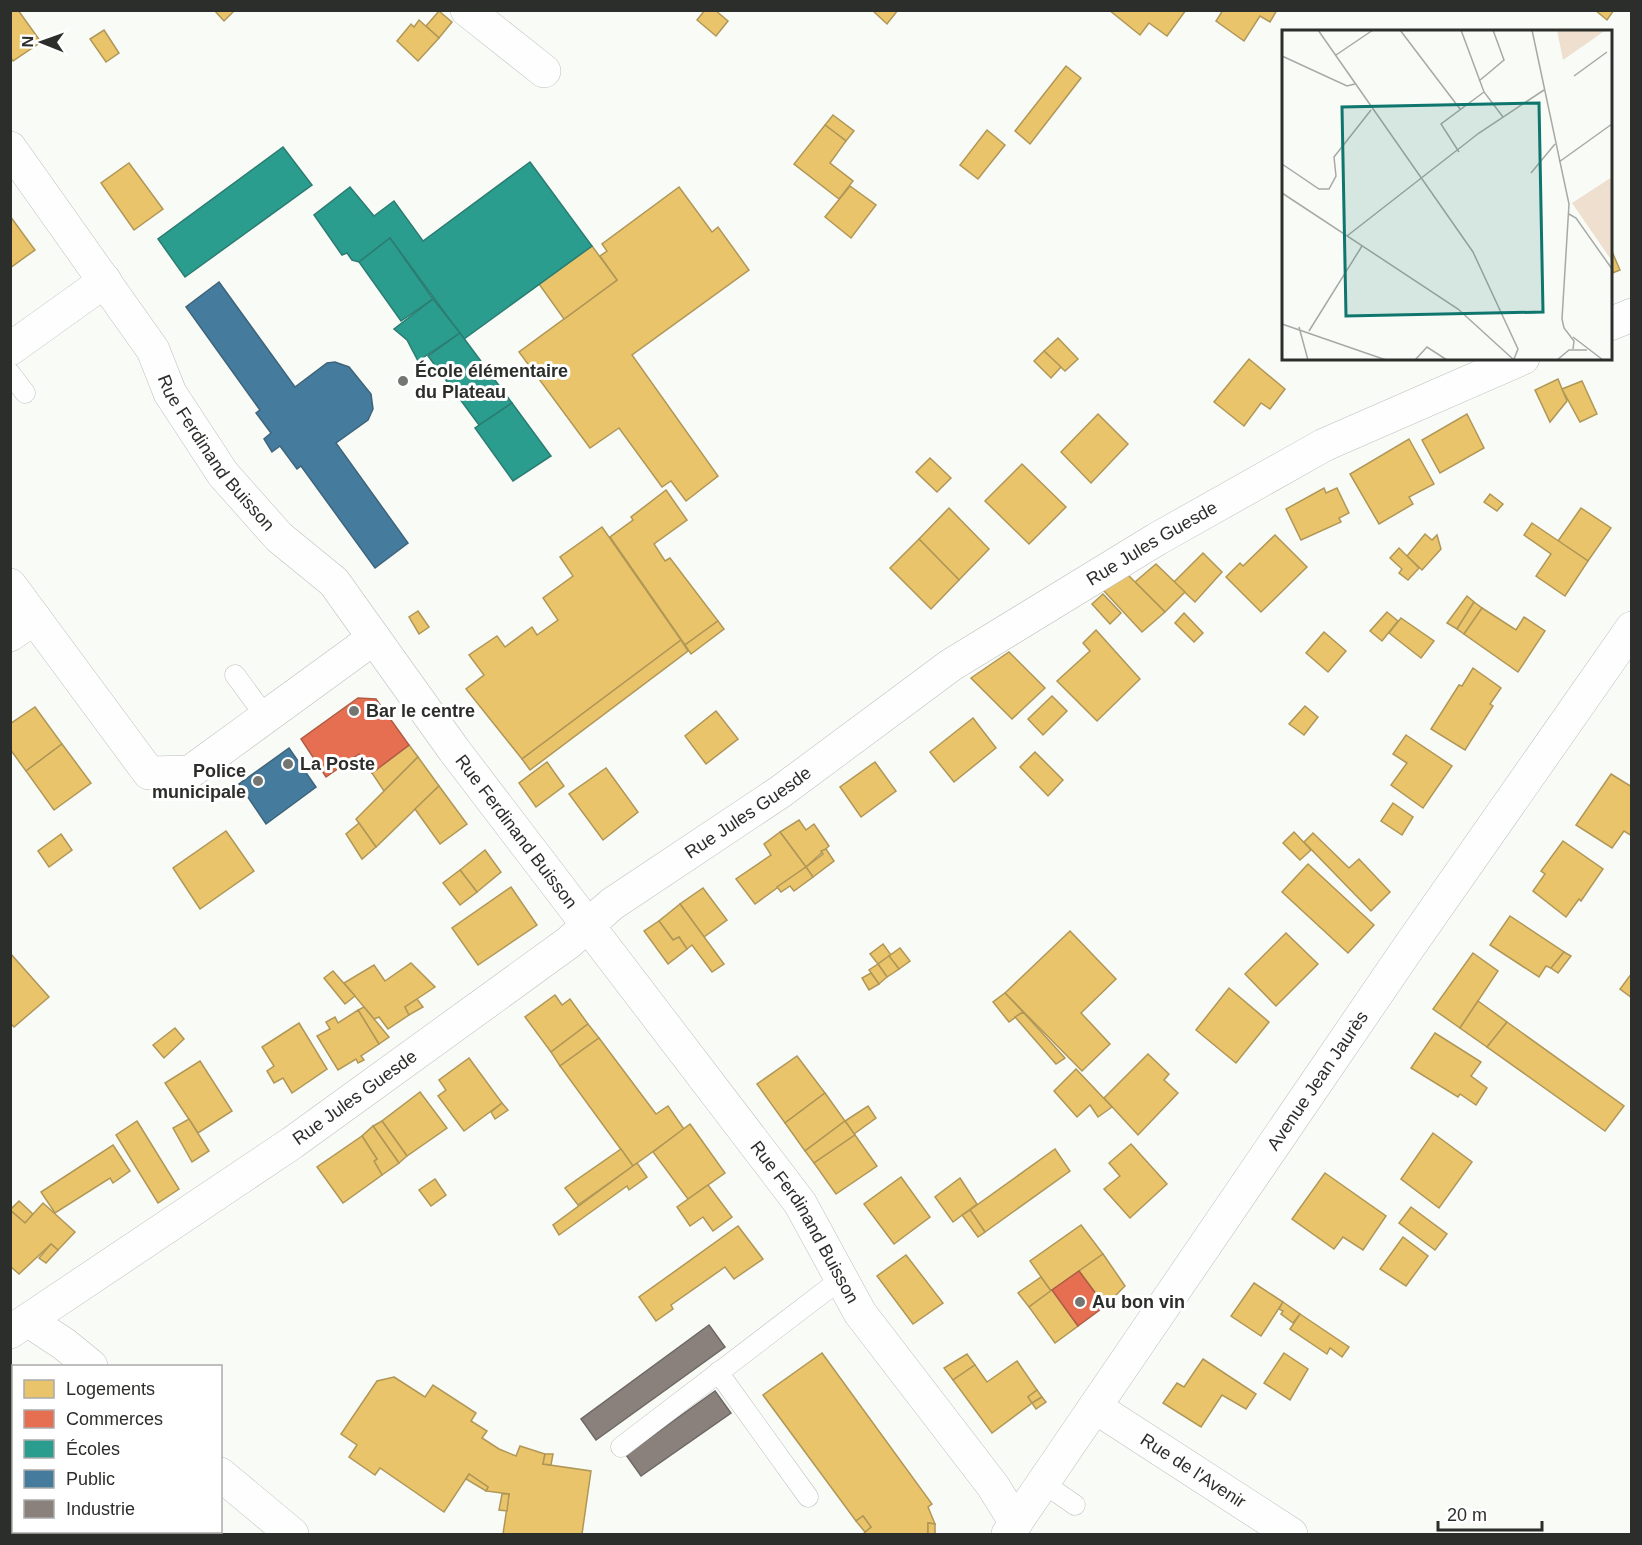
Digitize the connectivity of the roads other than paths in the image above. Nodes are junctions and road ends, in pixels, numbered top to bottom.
1 (467, 10) edge
2 (544, 71) dead end
3 (10, 148) edge
4 (105, 281) junction
5 (1632, 315) edge
6 (1612, 324) edge
7 (10, 349) edge
8 (1518, 360) edge
9 (10, 373) edge
10 (25, 393) dead end
11 (10, 585) edge
12 (22, 627) edge
13 (1632, 628) edge
14 (374, 638) junction
15 (236, 675) dead end
16 (266, 717) junction
17 (587, 927) junction
18 (841, 1279) junction
19 (20, 1326) edge
20 (89, 1365) edge
21 (718, 1372) junction
22 (1095, 1407) junction
23 (621, 1447) dead end
24 (222, 1476) edge
25 (1043, 1483) junction
26 (808, 1497) dead end
27 (1075, 1505) dead end
28 (1012, 1529) edge
29 (292, 1534) edge
30 (1291, 1534) edge

1 - 2 street
3 - 4 street, Rue Ferdinand Buisson
4 - 7 street
4 - 14 street, Rue Ferdinand Buisson
5 - 6 street
8 - 17 street, Rue Jules Guesde
9 - 10 lane
11 - 12 street
12 - 16 street
13 - 22 street, Avenue Jean Jaurès
14 - 16 street
14 - 17 street, Rue Ferdinand Buisson
15 - 16 lane
17 - 18 street, Rue Ferdinand Buisson
17 - 19 street, Rue Jules Guesde
18 - 21 lane
18 - 28 street, Rue Ferdinand Buisson
19 - 20 street
21 - 23 lane
21 - 26 lane
22 - 25 street, Avenue Jean Jaurès
22 - 30 street, Rue de l'Avenir
24 - 29 street
25 - 27 lane
25 - 28 street, Avenue Jean Jaurès

